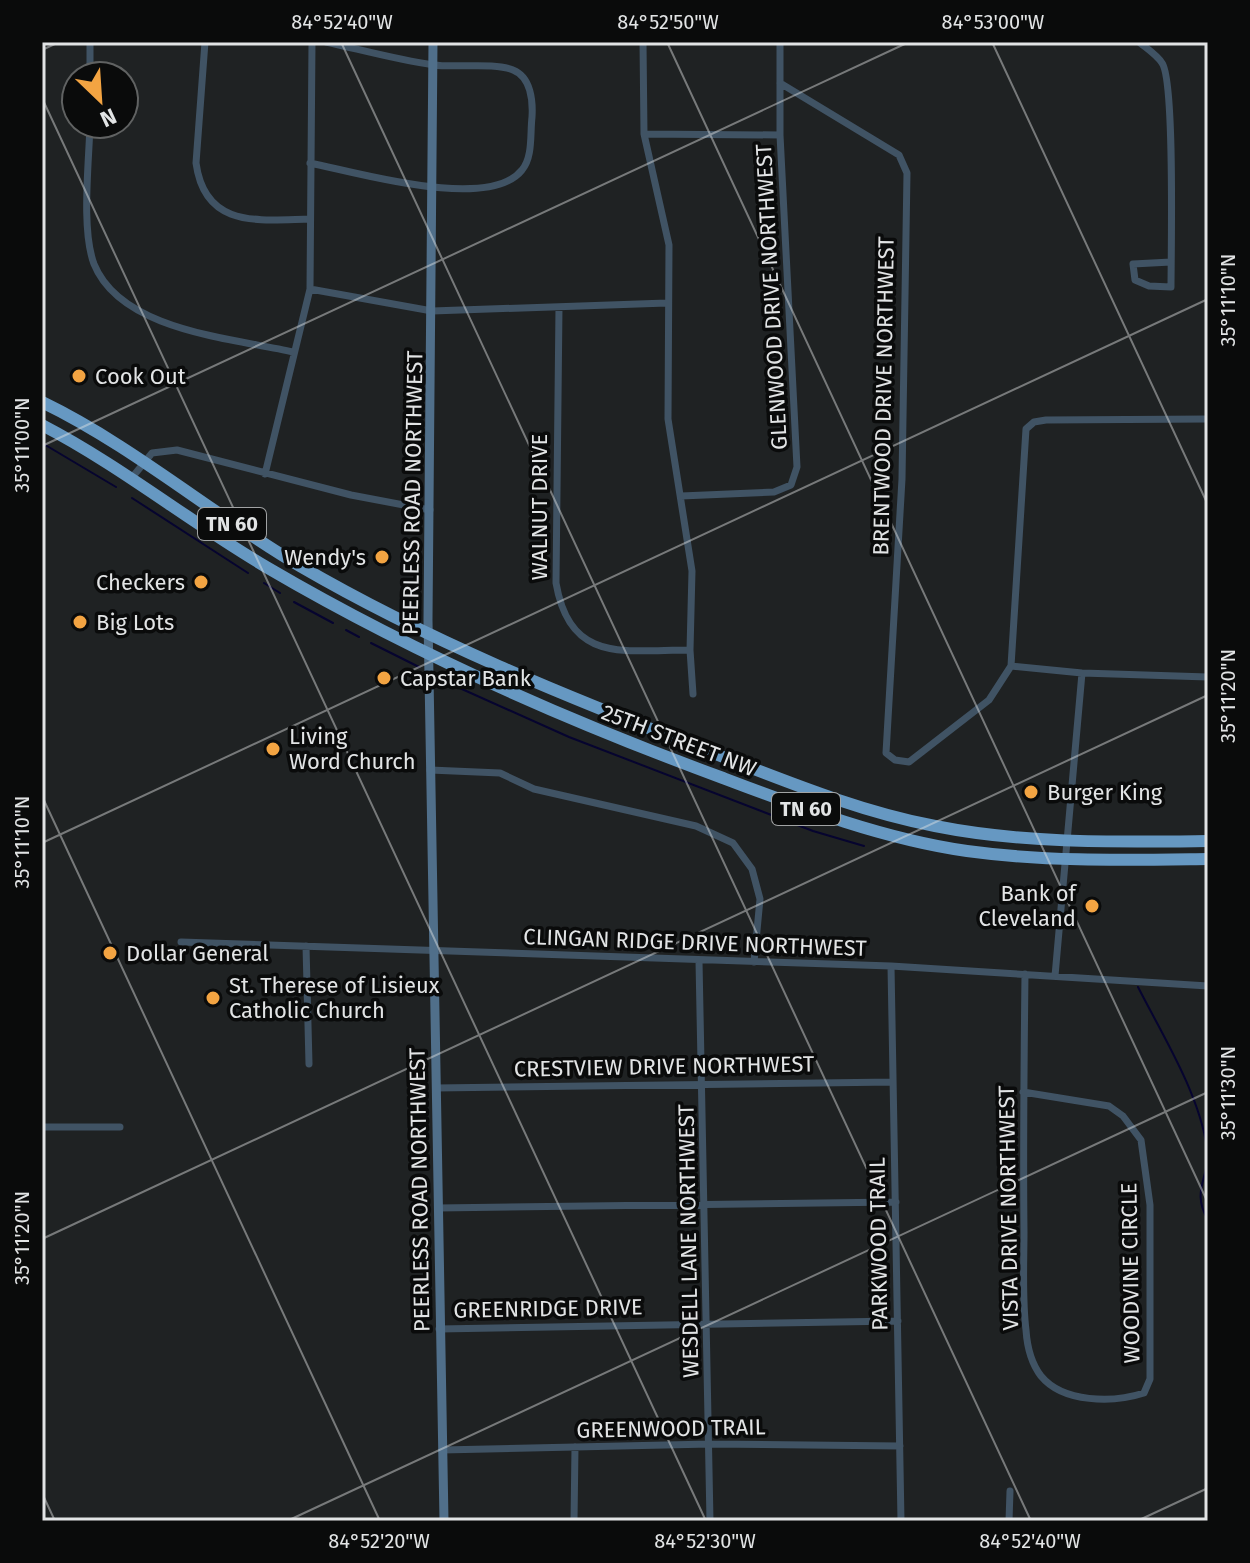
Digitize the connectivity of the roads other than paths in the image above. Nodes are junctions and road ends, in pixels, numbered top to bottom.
1 (205, 42) edge
2 (312, 42) edge
3 (326, 42) edge
4 (433, 42) edge
5 (643, 42) edge
6 (780, 42) edge
7 (1139, 42) edge
8 (433, 65) junction
9 (780, 83) junction
10 (644, 134) junction
11 (780, 135) junction
12 (90, 140) edge
13 (310, 163) junction
14 (434, 187) junction
15 (310, 219) junction
16 (1171, 262) junction
17 (310, 289) junction
18 (667, 303) junction
19 (559, 307) junction
20 (432, 311) junction
21 (293, 352) junction
22 (42, 402) edge
23 (1208, 419) edge
24 (42, 425) edge
25 (142, 464) junction
26 (265, 474) junction
27 (130, 480) junction
28 (681, 496) junction
29 (430, 510) junction
30 (428, 634) junction
31 (690, 650) junction
32 (428, 657) junction
33 (1011, 666) junction
34 (1082, 673) junction
35 (1208, 677) edge
36 (693, 694) dead end
37 (430, 770) junction
38 (1067, 841) junction
39 (1208, 841) edge
40 (1208, 859) edge
41 (1065, 860) junction
42 (181, 942) dead end
43 (306, 946) junction
44 (434, 952) junction
45 (699, 961) junction
46 (754, 962) junction
47 (891, 966) junction
48 (1025, 974) junction
49 (1055, 976) junction
50 (1208, 986) edge
51 (309, 1064) dead end
52 (703, 1082) junction
53 (893, 1082) junction
54 (436, 1088) junction
55 (1023, 1092) junction
56 (42, 1127) edge
57 (120, 1127) dead end
58 (896, 1202) junction
59 (705, 1204) junction
60 (438, 1208) junction
61 (898, 1321) junction
62 (707, 1323) junction
63 (439, 1329) junction
64 (1144, 1393) joint
65 (710, 1444) junction
66 (900, 1446) junction
67 (575, 1447) junction
68 (442, 1450) junction
69 (1010, 1491) dead end
70 (444, 1521) edge
71 (574, 1521) edge
72 (710, 1521) edge
73 (901, 1521) edge
74 (1009, 1521) edge

1 - 15 street
2 - 13 street
3 - 8 street
4 - 8 street, PEERLESS ROAD NORTHWEST
5 - 10 street
6 - 9 street, GLENWOOD DRIVE NORTHWEST
7 - 16 street
8 - 14 street, PEERLESS ROAD NORTHWEST
8 - 14 street
9 - 11 street, GLENWOOD DRIVE NORTHWEST
9 - 33 street, BRENTWOOD DRIVE NORTHWEST
10 - 11 street
10 - 18 street
11 - 28 street, GLENWOOD DRIVE NORTHWEST
12 - 21 street
13 - 14 street
13 - 15 street
14 - 20 street, PEERLESS ROAD NORTHWEST
15 - 17 street
16 - 16 street
17 - 20 street
17 - 21 street
18 - 19 street
18 - 28 street
19 - 20 street
19 - 31 street, WALNUT DRIVE
20 - 29 street, PEERLESS ROAD NORTHWEST
21 - 26 street
22 - 25 highway, TN 60
23 - 33 street
24 - 27 highway, TN 60
25 - 26 street
25 - 27 street
25 - 30 highway, TN 60
26 - 29 street
27 - 32 highway, TN 60
28 - 31 street
29 - 30 street, PEERLESS ROAD NORTHWEST
30 - 32 street, PEERLESS ROAD NORTHWEST
30 - 38 highway, 25TH STREET NW / TN 60
31 - 36 street
32 - 37 street, PEERLESS ROAD NORTHWEST
32 - 41 highway, 25TH STREET NW / TN 60
33 - 34 street
34 - 35 street
34 - 38 street
37 - 44 street, PEERLESS ROAD NORTHWEST
37 - 46 street
38 - 39 highway, 25TH STREET NW / TN 60
38 - 41 street
40 - 41 highway, 25TH STREET NW / TN 60
41 - 49 street
42 - 43 street, CLINGAN RIDGE DRIVE NORTHWEST
43 - 44 street, CLINGAN RIDGE DRIVE NORTHWEST
43 - 51 street
44 - 45 street, CLINGAN RIDGE DRIVE NORTHWEST
44 - 54 street, PEERLESS ROAD NORTHWEST
45 - 46 street, CLINGAN RIDGE DRIVE NORTHWEST
45 - 52 street, WESDELL LANE NORTHWEST
46 - 47 street, CLINGAN RIDGE DRIVE NORTHWEST
47 - 48 street, CLINGAN RIDGE DRIVE NORTHWEST
47 - 53 street, PARKWOOD TRAIL
48 - 49 street, CLINGAN RIDGE DRIVE NORTHWEST
48 - 55 street, VISTA DRIVE NORTHWEST
49 - 50 street, CLINGAN RIDGE DRIVE NORTHWEST
52 - 53 street, CRESTVIEW DRIVE NORTHWEST
52 - 54 street, CRESTVIEW DRIVE NORTHWEST
52 - 59 street, WESDELL LANE NORTHWEST
53 - 58 street, PARKWOOD TRAIL
54 - 60 street, PEERLESS ROAD NORTHWEST
55 - 64 street, WOODVINE CIRCLE
55 - 64 street, VISTA DRIVE NORTHWEST
56 - 57 street
58 - 59 street
58 - 61 street, PARKWOOD TRAIL
59 - 60 street
59 - 62 street, WESDELL LANE NORTHWEST
60 - 63 street, PEERLESS ROAD NORTHWEST
61 - 62 street, GREENRIDGE DRIVE
61 - 66 street, PARKWOOD TRAIL
62 - 63 street, GREENRIDGE DRIVE
62 - 65 street, WESDELL LANE NORTHWEST
63 - 68 street, PEERLESS ROAD NORTHWEST
65 - 66 street, GREENWOOD TRAIL
65 - 67 street, GREENWOOD TRAIL
65 - 72 street, WESDELL LANE NORTHWEST
66 - 73 street, PARKWOOD TRAIL
67 - 68 street, GREENWOOD TRAIL
67 - 71 street
68 - 70 street, PEERLESS ROAD NORTHWEST
69 - 74 street

